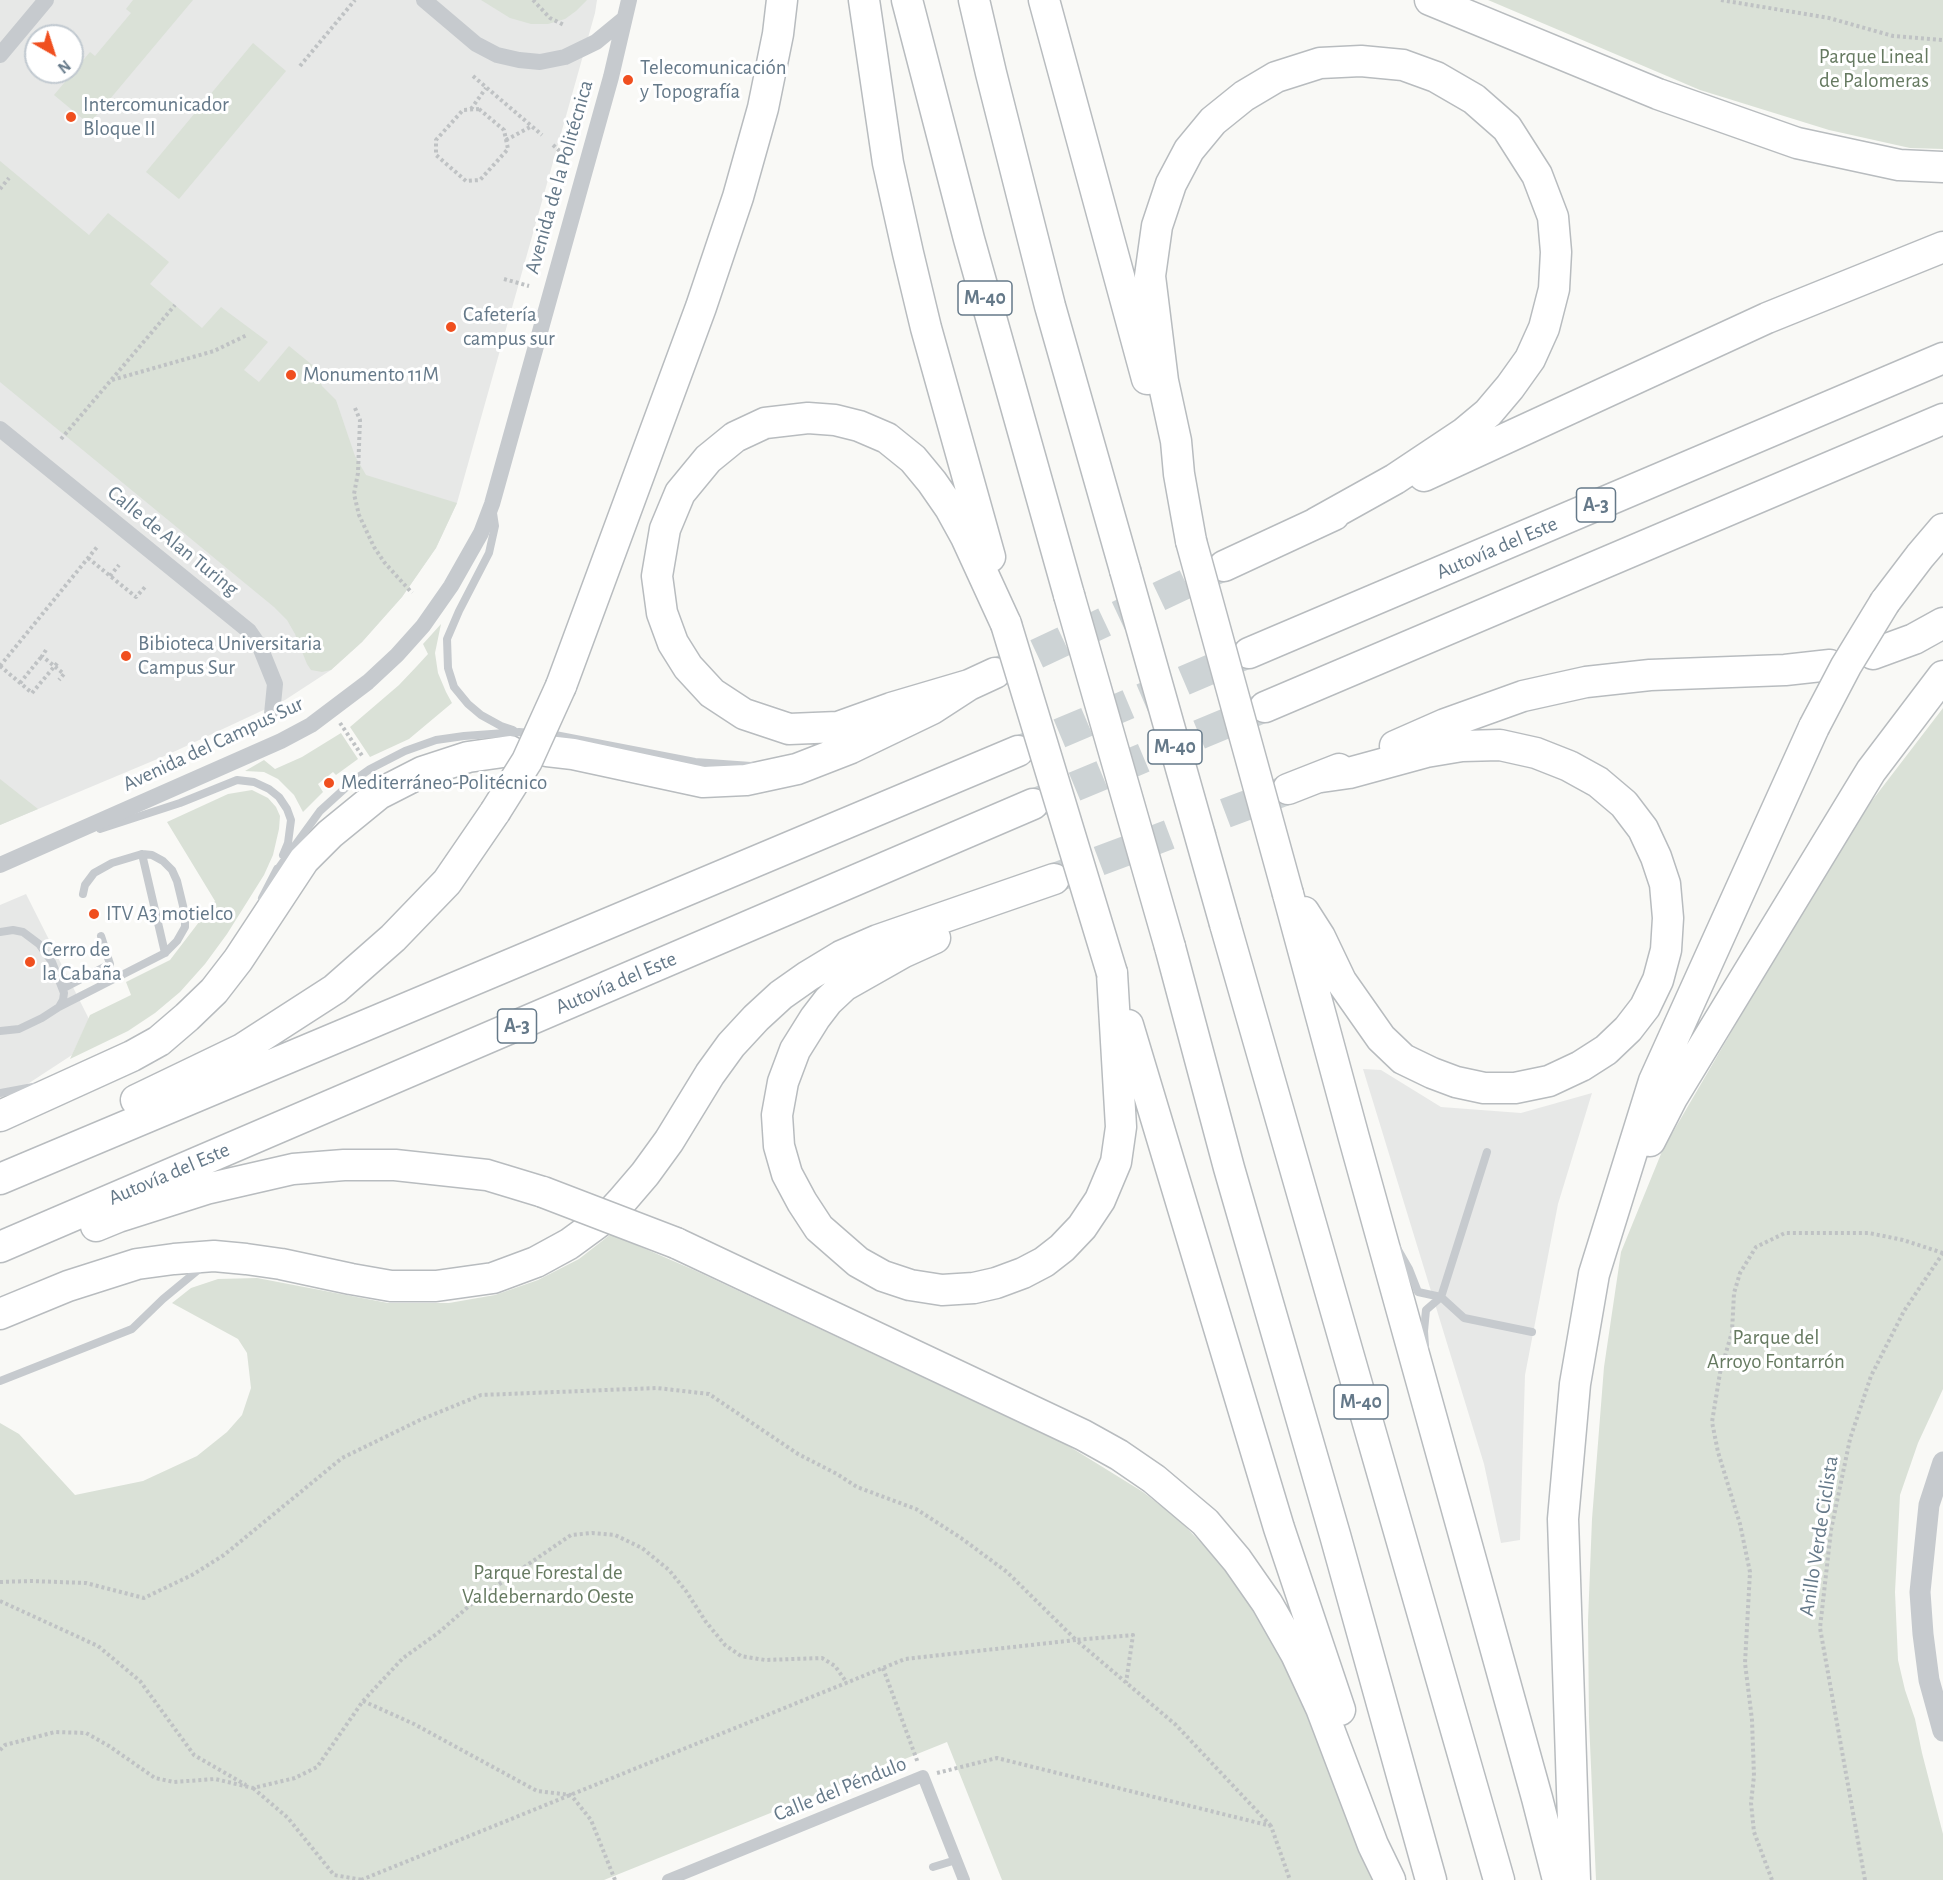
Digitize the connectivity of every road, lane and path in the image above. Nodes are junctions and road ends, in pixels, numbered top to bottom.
1 (46, 0) edge
2 (355, 0) edge
3 (424, 0) edge
4 (532, 0) edge
5 (629, 0) edge
6 (782, 0) edge
7 (864, 0) edge
8 (907, 0) edge
9 (974, 0) edge
10 (1044, 0) edge
11 (1430, 0) edge
12 (1721, 0) edge
13 (624, 19) junction
14 (564, 25) dead end
15 (1943, 40) edge
16 (0, 55) edge
17 (300, 66) dead end
18 (473, 76) dead end
19 (486, 88) junction
20 (471, 110) junction
21 (532, 126) junction
22 (542, 135) dead end
23 (506, 140) junction
24 (553, 145) dead end
25 (564, 156) dead end
26 (1943, 167) edge
27 (9, 178) dead end
28 (0, 189) edge
29 (1943, 247) edge
30 (504, 279) dead end
31 (529, 286) dead end
32 (175, 305) dead end
33 (247, 335) dead end
34 (1943, 358) edge
35 (111, 380) junction
36 (355, 408) dead end
37 (1943, 419) edge
38 (0, 429) edge
39 (61, 439) dead end
40 (492, 504) junction
41 (1316, 522) junction
42 (1943, 529) edge
43 (1191, 541) junction
44 (97, 547) dead end
45 (88, 558) junction
46 (119, 565) dead end
47 (1224, 567) tunnel mouth
48 (110, 576) junction
49 (146, 586) dead end
50 (412, 593) dead end
51 (1943, 623) edge
52 (1006, 624) junction
53 (46, 650) dead end
54 (1249, 653) tunnel mouth
55 (1873, 654) dead end
56 (42, 656) junction
57 (59, 661) dead end
58 (1830, 665) dead end
59 (0, 666) edge
60 (995, 673) tunnel mouth
61 (1943, 676) edge
62 (59, 680) dead end
63 (20, 683) junction
64 (969, 685) junction
65 (1265, 707) tunnel mouth
66 (272, 714) dead end
67 (338, 720) dead end
68 (515, 741) junction
69 (547, 751) dead end
70 (1018, 751) tunnel mouth
71 (365, 760) dead end
72 (796, 769) junction
73 (1322, 777) junction
74 (1288, 789) tunnel mouth
75 (1034, 804) tunnel mouth
76 (31, 850) junction
77 (142, 854) junction
78 (0, 865) edge
79 (275, 873) junction
80 (83, 894) dead end
81 (1288, 894) junction
82 (260, 903) dead end
83 (0, 932) edge
84 (101, 936) dead end
85 (239, 942) dead end
86 (165, 953) junction
87 (1112, 973) junction
88 (64, 988) junction
89 (214, 991) junction
90 (59, 1007) junction
91 (0, 1031) edge
92 (87, 1077) junction
93 (0, 1094) edge
94 (0, 1116) edge
95 (1487, 1152) dead end
96 (46, 1158) junction
97 (0, 1179) edge
98 (1372, 1204) junction
99 (0, 1247) edge
100 (1943, 1253) edge
101 (214, 1256) junction
102 (0, 1268) edge
103 (1594, 1274) junction
104 (1441, 1297) junction
105 (0, 1314) edge
106 (1532, 1332) dead end
107 (1426, 1353) dead end
108 (1427, 1364) dead end
109 (0, 1381) edge
110 (1431, 1418) junction
111 (1943, 1462) edge
112 (0, 1582) edge
113 (0, 1601) edge
114 (1076, 1640) junction
115 (883, 1668) junction
116 (847, 1683) junction
117 (1126, 1683) junction
118 (363, 1701) junction
119 (1943, 1731) edge
120 (0, 1750) edge
121 (923, 1776) junction
122 (253, 1788) junction
123 (571, 1795) junction
124 (1271, 1826) junction
125 (956, 1860) junction
126 (933, 1867) dead end
127 (362, 1880) edge
128 (615, 1880) edge
129 (668, 1880) edge
130 (964, 1880) edge
131 (1290, 1880) edge
132 (1390, 1880) edge
133 (1398, 1880) edge
134 (1431, 1880) edge
135 (1499, 1880) edge
136 (1558, 1880) edge
137 (1575, 1880) edge
138 (1772, 1880) edge
139 (1865, 1880) edge

1 - 16 street
2 - 17 path
3 - 13 street
4 - 14 path
5 - 13 street, Avenida de la Politécnica
6 - 96 highway, bridge
7 - 52 highway
8 - 134 highway, M-40, bridge
9 - 135 highway, M-40, bridge
10 - 43 highway
11 - 26 highway
12 - 15 path
13 - 40 street, Avenida de la Politécnica
18 - 19 path
19 - 20 path
19 - 21 path
20 - 23 path
20 - 23 path
21 - 22 path
21 - 23 path
24 - 25 path
27 - 28 path
29 - 41 highway
30 - 31 path
32 - 35 path
33 - 35 path
34 - 54 highway, Autovía del Este / A-3
35 - 39 path
36 - 50 path
37 - 65 highway
38 - 66 street, Calle de Alan Turing
40 - 68 lane
40 - 76 street, Avenida del Campus Sur
41 - 43 highway
41 - 47 highway
42 - 103 highway, bridge
43 - 81 highway, bridge
44 - 45 path
45 - 48 path
45 - 59 path
46 - 48 path
48 - 49 path
51 - 55 highway
52 - 64 highway
52 - 87 highway, bridge
53 - 56 path
56 - 62 path
56 - 63 path
57 - 63 path, bridge
58 - 73 highway
59 - 63 path
60 - 64 highway
61 - 103 highway
64 - 72 highway
67 - 71 path
68 - 72 lane
68 - 79 lane
68 - 89 highway
69 - 72 highway
70 - 96 highway
73 - 74 highway
73 - 81 highway
75 - 99 highway, Autovía del Este / A-3
76 - 78 street, Avenida del Campus Sur
76 - 79 lane
77 - 80 lane
77 - 86 lane
77 - 86 lane
79 - 82 lane
81 - 98 highway
83 - 88 lane
84 - 88 lane
85 - 89 lane
86 - 90 lane
87 - 101 highway
87 - 133 highway
88 - 90 lane
89 - 92 highway
90 - 91 lane
92 - 93 lane
92 - 94 highway
95 - 104 lane
96 - 97 highway
98 - 104 lane
98 - 110 highway
100 - 138 path
100 - 139 path, Anillo Verde Ciclista
101 - 105 highway
101 - 109 lane
102 - 132 highway, bridge
103 - 137 highway
104 - 106 lane
104 - 107 lane
108 - 110 lane
110 - 136 highway
111 - 119 street
112 - 114 path
113 - 122 path
114 - 115 path
114 - 117 path
114 - 117 path
115 - 116 path
115 - 121 path
116 - 118 path
116 - 123 path
117 - 124 path
118 - 122 path
118 - 123 path
120 - 122 path
121 - 124 path
121 - 125 street, Calle del Péndulo
121 - 129 street, Calle del Péndulo
122 - 127 path
123 - 127 path
123 - 128 path
124 - 131 path
125 - 126 lane
125 - 130 street, Calle del Péndulo

